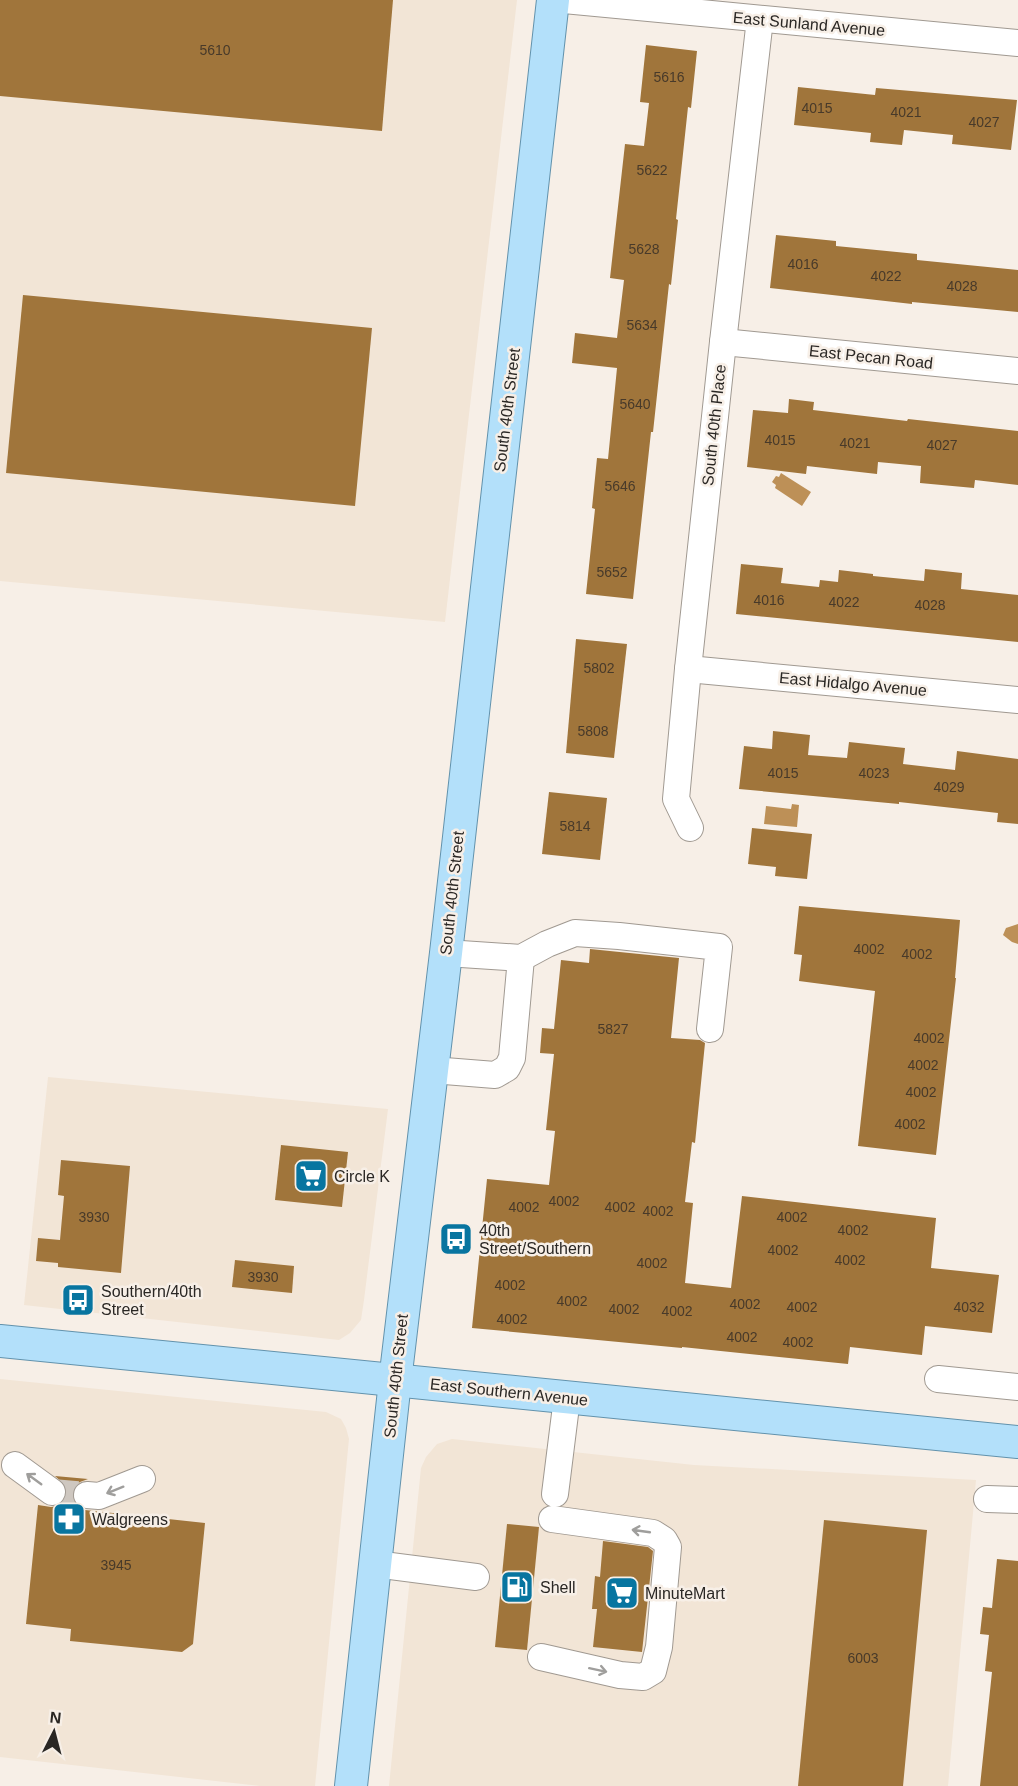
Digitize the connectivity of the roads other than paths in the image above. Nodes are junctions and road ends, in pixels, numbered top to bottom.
1 (553, 0) edge
2 (564, 0) edge
3 (760, 19) junction
4 (1018, 44) edge
5 (723, 342) junction
6 (1018, 371) edge
7 (688, 669) junction
8 (1018, 700) edge
9 (690, 828) dead end
10 (446, 953) junction
11 (521, 958) junction
12 (710, 1029) dead end
13 (432, 1070) junction
14 (0, 1341) edge
15 (938, 1379) dead end
16 (395, 1381) junction
17 (1018, 1387) edge
18 (567, 1398) junction
19 (1018, 1442) edge
20 (15, 1465) dead end
21 (142, 1479) dead end
22 (52, 1492) tunnel mouth
23 (87, 1495) tunnel mouth
24 (987, 1499) dead end
25 (1018, 1500) edge
26 (375, 1564) junction
27 (476, 1577) dead end
28 (541, 1658) dead end
29 (351, 1786) edge

1 - 10 main road, South 40th Street
2 - 3 street, East Sunland Avenue
3 - 4 street, East Sunland Avenue
3 - 5 street, South 40th Place
5 - 6 street, East Pecan Road
5 - 7 street, South 40th Place
7 - 8 street, East Hidalgo Avenue
7 - 9 street, South 40th Place
10 - 11 street
10 - 13 main road, South 40th Street
11 - 12 street
11 - 13 street
13 - 16 main road, South 40th Street
14 - 16 main road, East Southern Avenue
15 - 17 street
16 - 18 main road, East Southern Avenue
16 - 26 main road, South 40th Street
18 - 19 main road, East Southern Avenue
28 -> 18 street
22 -> 20 street
21 -> 23 street
24 - 25 street
26 - 27 street
26 - 29 main road, South 40th Street

